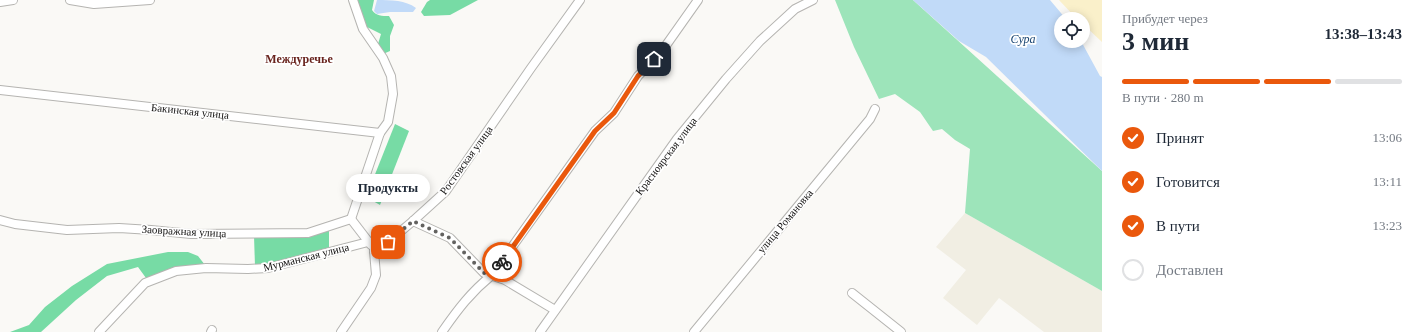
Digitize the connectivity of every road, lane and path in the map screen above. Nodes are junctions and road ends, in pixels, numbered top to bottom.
1 (13, 0) edge
2 (70, 0) edge
3 (134, 0) edge
4 (150, 0) edge
5 (353, 0) edge
6 (580, 0) edge
7 (698, 0) edge
8 (813, 0) edge
9 (0, 2) edge
10 (0, 90) edge
11 (875, 109) dead end
12 (380, 133) junction
13 (352, 219) junction
14 (0, 220) edge
15 (413, 221) junction
16 (368, 242) junction
17 (374, 251) junction
18 (492, 275) junction
19 (852, 293) dead end
20 (555, 310) junction
21 (98, 332) edge
22 (341, 332) edge
23 (442, 332) edge
24 (540, 332) edge
25 (694, 332) edge
26 (901, 332) edge

1 - 9 street
2 - 3 street
3 - 4 street
5 - 12 street
6 - 15 street, Ростовская улица
7 - 18 street
8 - 20 street, Красноярская улица
10 - 12 street, Бакинская улица
11 - 25 street, улица Романовка
12 - 13 street
13 - 14 street, Заовражная улица
13 - 16 street
15 - 17 street, Ростовская улица
15 - 18 street
16 - 17 street
16 - 21 street, Мурманская улица
17 - 22 street
18 - 20 street
18 - 23 street
19 - 26 street
20 - 24 street, Красноярская улица

